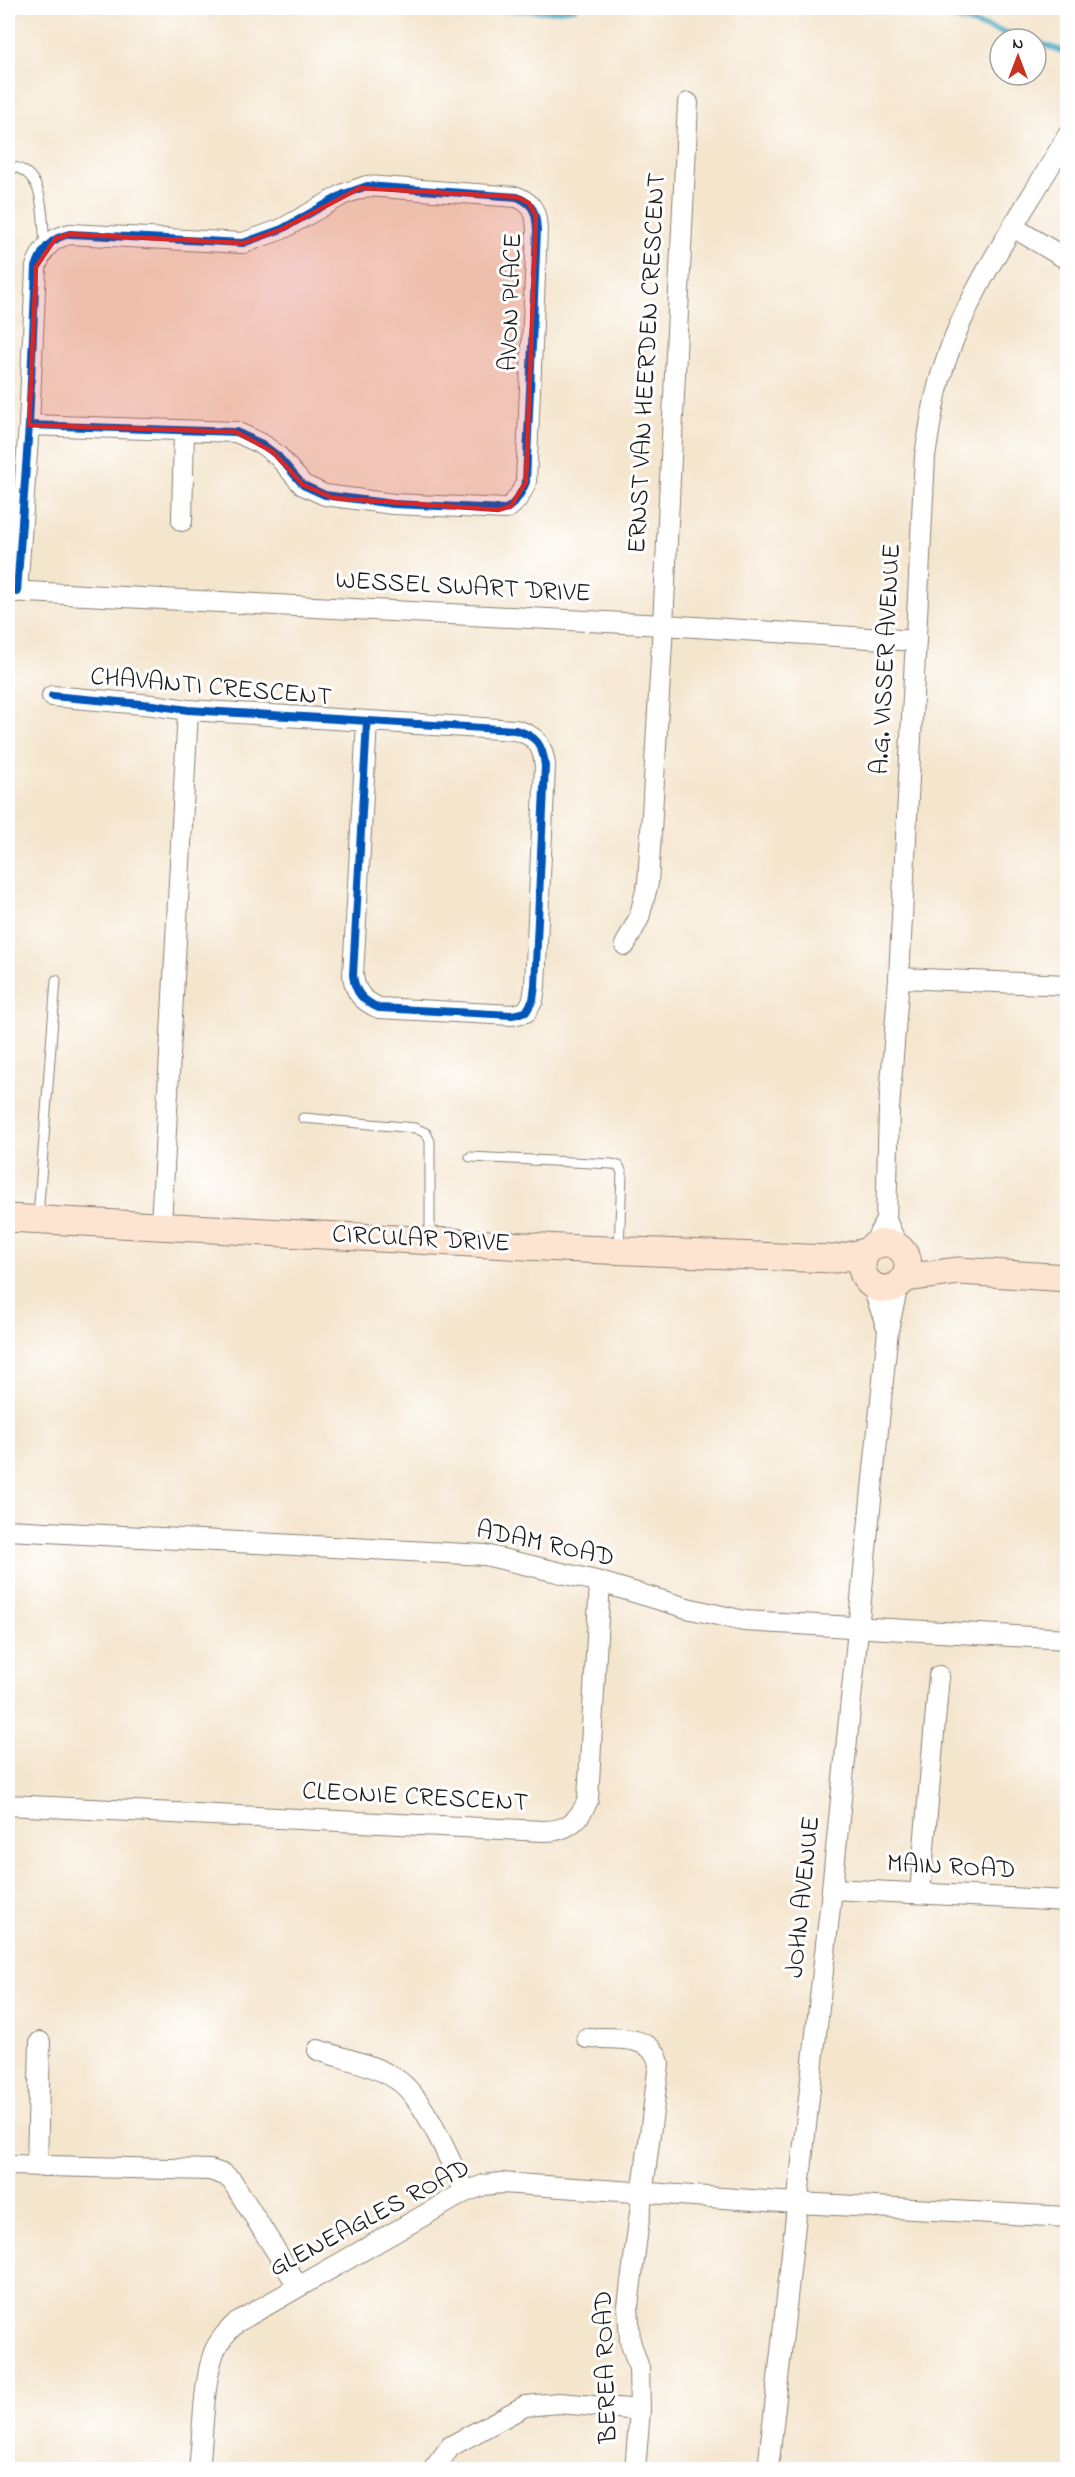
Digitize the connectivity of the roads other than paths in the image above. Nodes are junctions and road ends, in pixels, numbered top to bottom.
1 (688, 103) dead end
2 (1068, 135) edge
3 (8, 166) edge
4 (1013, 227) junction
5 (45, 248) junction
6 (1068, 260) edge
7 (29, 425) junction
8 (184, 431) junction
9 (182, 521) dead end
10 (12, 592) edge
11 (663, 625) junction
12 (916, 641) junction
13 (52, 696) dead end
14 (188, 710) junction
15 (367, 722) junction
16 (625, 945) dead end
17 (899, 978) junction
18 (56, 980) dead end
19 (1068, 985) edge
20 (303, 1118) dead end
21 (470, 1157) dead end
22 (8, 1218) edge
23 (38, 1220) junction
24 (161, 1226) junction
25 (430, 1240) junction
26 (619, 1251) junction
27 (885, 1265) junction
28 (1068, 1278) edge
29 (8, 1530) edge
30 (600, 1582) junction
31 (859, 1626) junction
32 (1068, 1639) edge
33 (939, 1676) dead end
34 (8, 1805) edge
35 (832, 1888) junction
36 (920, 1893) junction
37 (1068, 1901) edge
38 (586, 2038) dead end
39 (40, 2042) dead end
40 (318, 2050) dead end
41 (8, 2166) edge
42 (37, 2166) junction
43 (465, 2192) junction
44 (643, 2192) junction
45 (797, 2204) junction
46 (1068, 2217) edge
47 (298, 2286) junction
48 (640, 2410) junction
49 (199, 2469) edge
50 (433, 2469) edge
51 (635, 2469) edge
52 (768, 2469) edge

1 - 11 street, ERNST VAN HEERDEN CRESCENT
2 - 4 street, A.G. VISSER AVENUE
3 - 5 lane
4 - 6 street
4 - 12 street, A.G. VISSER AVENUE
5 - 7 street
5 - 8 street, AVON PLACE
7 - 8 street, AVON PLACE
7 - 10 street
8 - 9 street
10 - 11 street, WESSEL SWART DRIVE
11 - 12 street, WESSEL SWART DRIVE
11 - 16 street, ERNST VAN HEERDEN CRESCENT
12 - 17 street, A.G. VISSER AVENUE
13 - 14 street, CHAVANTI CRESCENT
14 - 15 street, CHAVANTI CRESCENT
14 - 24 street, CHAVANTI CRESCENT
15 - 15 street, CHAVANTI CRESCENT
17 - 19 street
17 - 27 street, A.G. VISSER AVENUE
18 - 23 lane
20 - 25 lane
21 - 26 lane
22 - 23 street, CIRCULAR DRIVE
23 - 24 street, CIRCULAR DRIVE
24 - 25 street, CIRCULAR DRIVE
25 - 26 street, CIRCULAR DRIVE
26 - 27 street, CIRCULAR DRIVE
27 - 28 street
27 - 31 street, JOHN AVENUE
29 - 30 street, ADAM ROAD
30 - 31 street, ADAM ROAD
30 - 34 street, CLEONIE CRESCENT
31 - 32 street, ADAM ROAD
31 - 35 street, JOHN AVENUE
33 - 36 street
35 - 36 street, MAIN ROAD
35 - 45 street, JOHN AVENUE
36 - 37 street, MAIN ROAD
38 - 44 street, BEREA ROAD
39 - 42 street
40 - 43 street
41 - 42 street
42 - 47 street
43 - 44 street, GLENEAGLES ROAD
43 - 47 street, GLENEAGLES ROAD
44 - 45 street, GLENEAGLES ROAD
44 - 48 street, BEREA ROAD
45 - 46 street, GLENEAGLES ROAD
45 - 52 street, JOHN AVENUE
47 - 49 street, GLENEAGLES ROAD
48 - 50 street
48 - 51 street, BEREA ROAD

